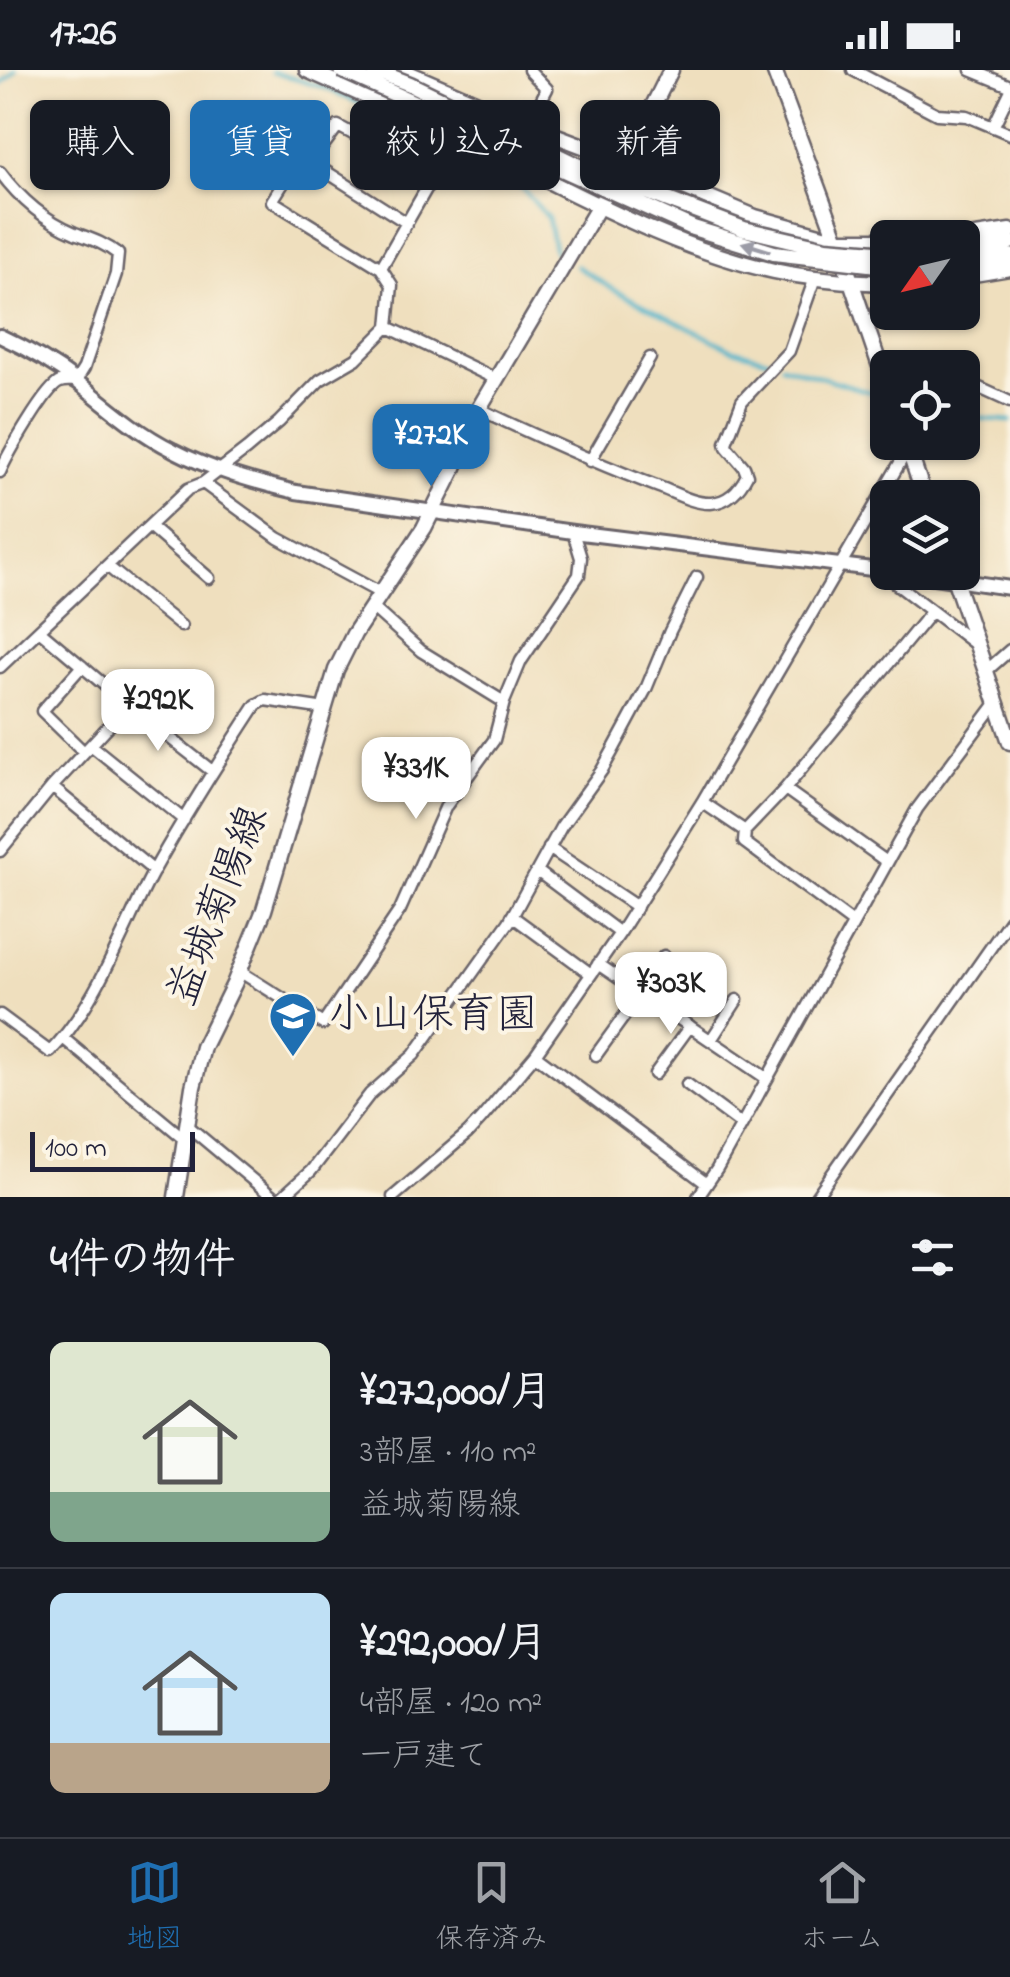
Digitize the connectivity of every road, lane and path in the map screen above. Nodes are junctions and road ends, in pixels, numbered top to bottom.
1 (307, 70) edge
2 (341, 70) edge
3 (374, 70) edge
4 (401, 70) edge
5 (529, 70) edge
6 (671, 70) edge
7 (774, 70) edge
8 (971, 70) edge
9 (857, 71) edge
10 (1010, 89) edge
11 (470, 100) edge
12 (541, 100) edge
13 (656, 100) edge
14 (993, 127) junction
15 (1010, 134) edge
16 (330, 136) edge
17 (0, 172) edge
18 (330, 174) edge
19 (279, 190) edge
20 (608, 190) edge
21 (691, 190) edge
22 (599, 206) junction
23 (407, 222) junction
24 (1010, 231) edge
25 (980, 235) edge
26 (837, 240) junction
27 (870, 240) edge
28 (1010, 242) edge
29 (980, 247) edge
30 (870, 252) edge
31 (1010, 256) edge
32 (980, 261) edge
33 (870, 264) edge
34 (381, 268) junction
35 (1010, 268) edge
36 (980, 273) edge
37 (815, 278) junction
38 (850, 282) junction
39 (870, 283) edge
40 (388, 327) junction
41 (0, 336) edge
42 (874, 350) edge
43 (650, 358) dead end
44 (496, 380) junction
45 (76, 381) junction
46 (980, 388) edge
47 (1010, 402) edge
48 (479, 409) junction
49 (899, 460) edge
50 (590, 461) junction
51 (221, 470) junction
52 (0, 472) edge
53 (202, 482) junction
54 (432, 510) junction
55 (148, 526) junction
56 (572, 532) junction
57 (842, 565) junction
58 (107, 566) junction
59 (870, 568) edge
60 (696, 577) dead end
61 (208, 578) dead end
62 (980, 582) edge
63 (1010, 588) edge
64 (907, 590) edge
65 (957, 590) edge
66 (377, 601) junction
67 (932, 611) junction
68 (180, 626) dead end
69 (39, 630) junction
70 (975, 644) junction
71 (1010, 650) edge
72 (82, 666) junction
73 (0, 667) edge
74 (985, 672) junction
75 (504, 702) junction
76 (996, 702) junction
77 (128, 705) junction
78 (325, 709) junction
79 (1010, 742) edge
80 (88, 748) junction
81 (212, 771) junction
82 (52, 788) junction
83 (785, 789) junction
84 (702, 802) junction
85 (184, 820) junction
86 (745, 831) junction
87 (550, 848) junction
88 (0, 852) edge
89 (887, 862) junction
90 (154, 871) junction
91 (537, 871) junction
92 (636, 907) junction
93 (512, 916) junction
94 (1010, 920) edge
95 (852, 923) junction
96 (620, 933) junction
97 (664, 956) dead end
98 (595, 969) junction
99 (239, 972) junction
100 (696, 985) dead end
101 (640, 992) junction
102 (737, 1000) dead end
103 (0, 1015) edge
104 (676, 1016) junction
105 (690, 1026) junction
106 (64, 1038) junction
107 (711, 1040) junction
108 (535, 1055) junction
109 (596, 1055) dead end
110 (656, 1074) dead end
111 (766, 1078) junction
112 (687, 1084) dead end
113 (741, 1124) junction
114 (187, 1133) junction
115 (702, 1193) edge
116 (176, 1197) edge
117 (272, 1197) edge
118 (282, 1197) edge
119 (393, 1197) edge
120 (816, 1197) edge

1 - 22 main road
33 -> 2 main road, bridge
3 - 30 main road, bridge
4 - 11 main road
5 - 12 street
6 - 13 main road, 益城菊陽線
7 - 26 main road
8 - 10 street
9 - 14 street
10 - 14 street
14 - 15 street
16 - 23 street
17 - 45 street
18 - 23 street
19 - 34 street
20 - 22 main road, 益城菊陽線
21 - 26 main road
22 - 37 main road
22 - 44 main road, 益城菊陽線
23 - 34 street
24 - 25 main road
26 - 27 main road
26 - 38 main road
28 - 29 main road
31 - 32 main road
34 - 40 street
35 - 36 main road
37 - 38 main road
37 - 50 street
38 - 39 main road
38 - 42 main road
40 - 44 street
40 - 51 street
41 - 45 street
43 - 50 street
44 - 48 main road, 益城菊陽線
45 - 51 street
45 - 52 street
46 - 47 street
48 - 50 street
48 - 54 main road, 益城菊陽線
49 - 57 street
51 - 53 street
51 - 54 street
53 - 55 street
53 - 66 street
54 - 56 street
54 - 66 main road, 益城菊陽線
55 - 58 street
55 - 61 street
56 - 57 street
56 - 75 street
57 - 59 street
57 - 84 street
58 - 68 street
58 - 69 street
60 - 87 street
62 - 63 street
64 - 67 street
65 - 70 main road
66 - 75 street
66 - 78 main road, 益城菊陽線
67 - 70 street
67 - 83 street
69 - 72 street
69 - 73 street
70 - 74 main road
71 - 74 street
72 - 77 street
72 - 80 street
74 - 76 main road
75 - 99 street
76 - 79 main road
76 - 89 street
77 - 80 street
77 - 81 street
78 - 81 street
78 - 99 main road, 益城菊陽線
80 - 82 street
80 - 85 street
81 - 85 street
82 - 88 street
82 - 90 street
83 - 86 street
83 - 89 street
84 - 86 street
84 - 92 street
85 - 90 street
86 - 95 street
87 - 91 street
87 - 92 street
89 - 95 street
90 - 106 street
91 - 93 street
91 - 96 street
92 - 96 street
93 - 98 street
93 - 118 street
94 - 120 street
95 - 111 street
96 - 98 street
97 - 101 street
98 - 101 street
98 - 108 street
99 - 114 main road, 益城菊陽線
100 - 104 street
101 - 104 street
101 - 109 street
102 - 107 street
103 - 106 street
104 - 105 street
105 - 107 street
105 - 110 street
106 - 114 street
107 - 111 street
108 - 115 street
108 - 119 street
111 - 113 street
112 - 113 street
113 - 115 street
114 - 116 main road, 益城菊陽線
114 - 117 street

